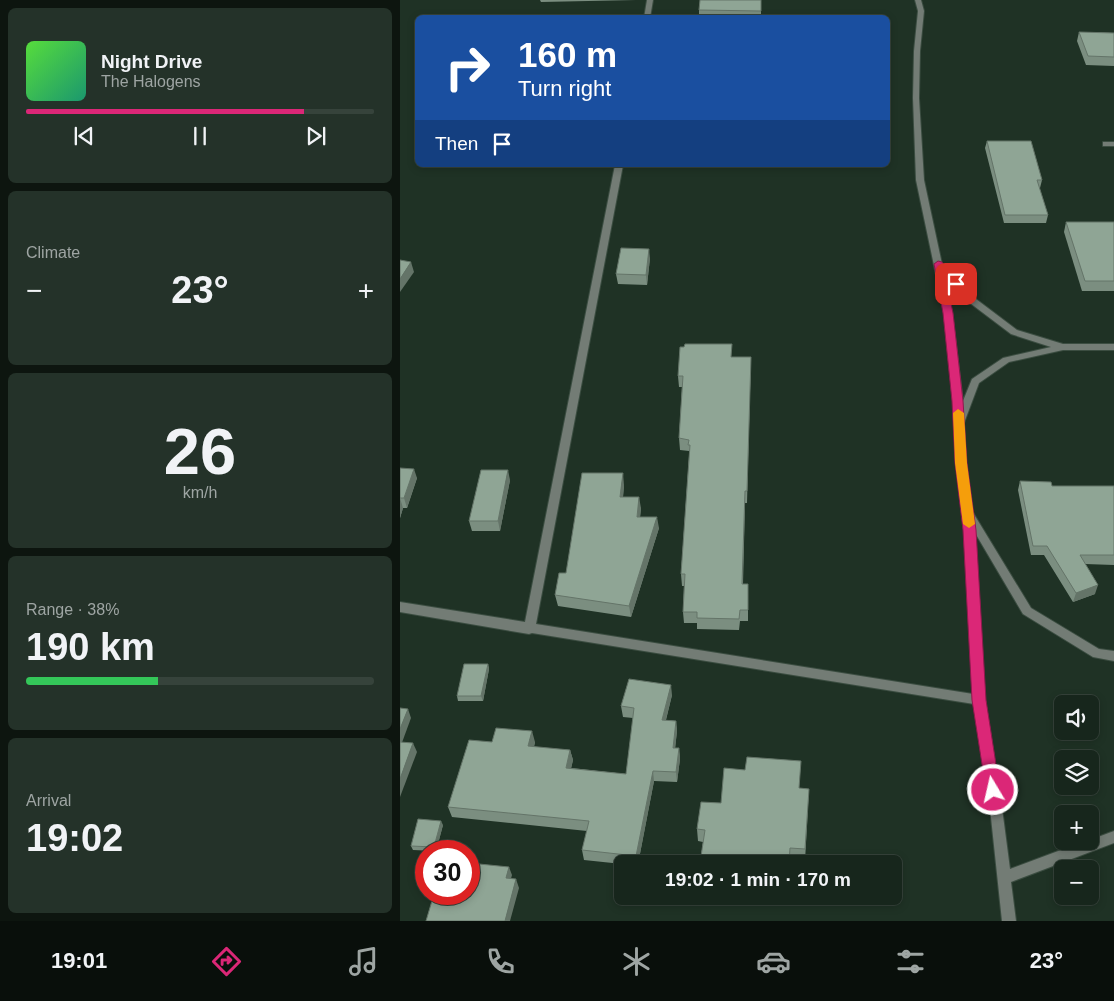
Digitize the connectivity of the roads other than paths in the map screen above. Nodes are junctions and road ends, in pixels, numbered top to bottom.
1 (650, 0) edge
2 (918, 0) edge
3 (648, 15) edge
4 (619, 167) edge
5 (938, 264) junction
6 (1063, 347) junction
7 (1114, 347) edge
8 (959, 426) junction
9 (967, 509) junction
10 (400, 607) edge
11 (530, 629) junction
12 (1097, 654) junction
13 (1114, 656) edge
14 (1114, 665) edge
15 (979, 700) junction
16 (1114, 837) edge
17 (1003, 878) junction
18 (1009, 921) edge

1 - 3 street
2 - 5 street
4 - 11 street
5 - 6 street
5 - 8 street
6 - 7 street
6 - 8 street
8 - 9 street
9 - 12 street
9 - 15 street
10 - 11 street
11 - 15 street
12 - 13 street
12 - 14 street
15 - 17 street
16 - 17 street
17 - 18 street

